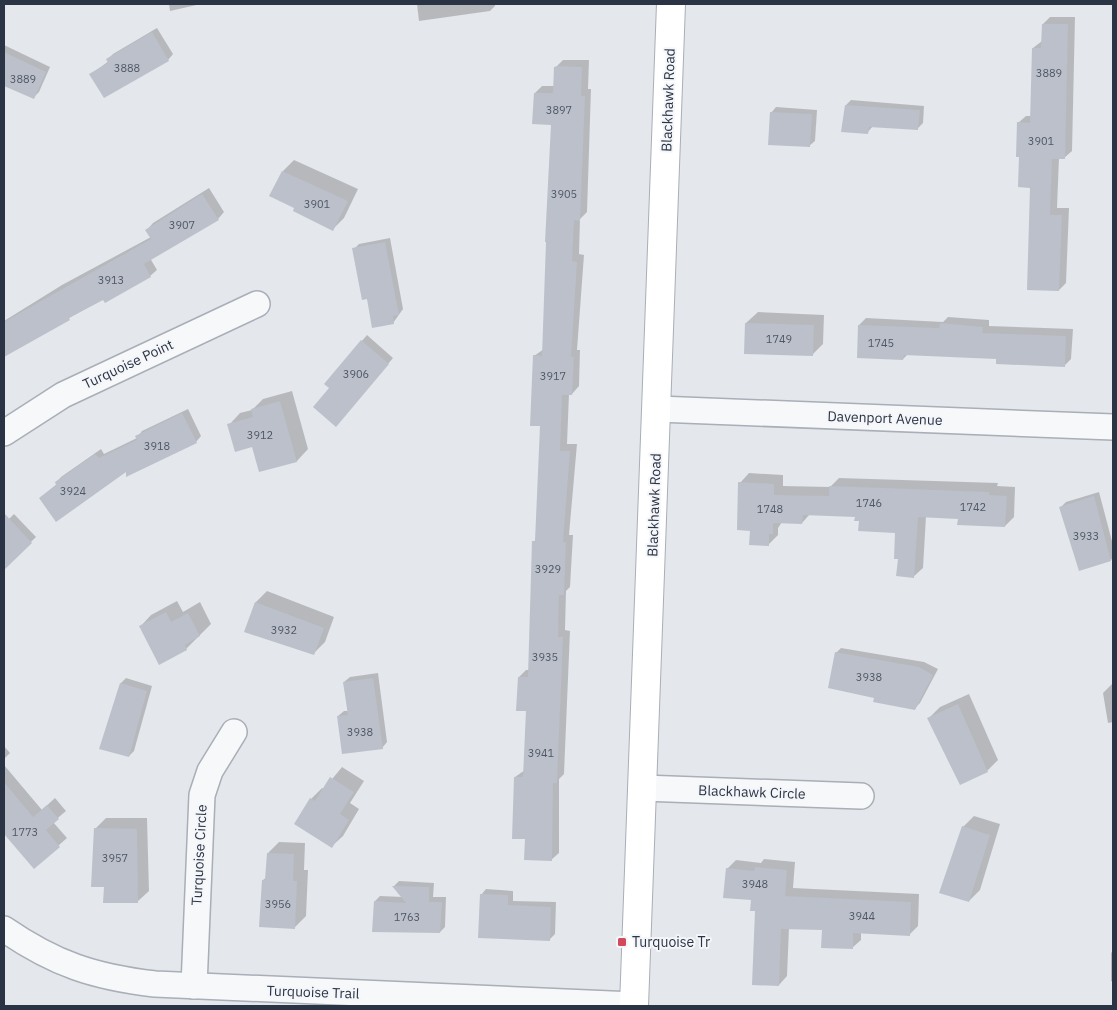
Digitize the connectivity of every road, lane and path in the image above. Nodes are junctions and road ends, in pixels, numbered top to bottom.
1 (671, 4) edge
2 (257, 304) dead end
3 (658, 409) junction
4 (1113, 426) edge
5 (4, 433) edge
6 (234, 732) dead end
7 (643, 788) junction
8 (861, 796) dead end
9 (4, 929) edge
10 (194, 986) junction
11 (634, 1005) edge

1 - 3 street, Blackhawk Road
2 - 5 street, Turquoise Point
3 - 4 street, Davenport Avenue
3 - 7 street, Blackhawk Road
6 - 10 street, Turquoise Circle
7 - 8 street, Blackhawk Circle
7 - 11 street, Blackhawk Road
9 - 10 street, Turquoise Trail
10 - 11 street, Turquoise Trail

